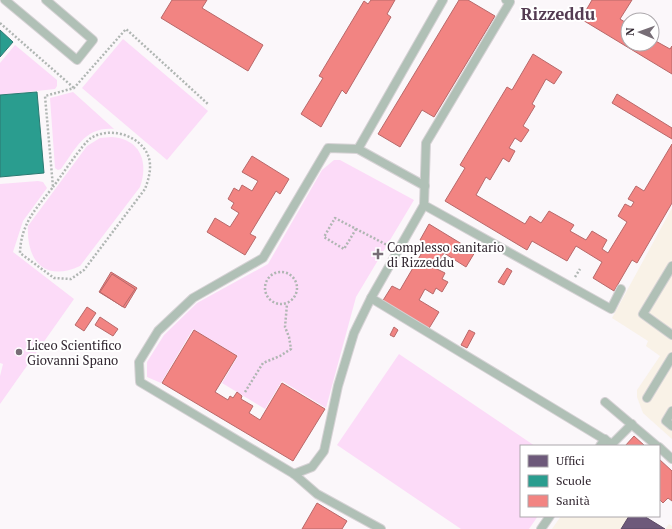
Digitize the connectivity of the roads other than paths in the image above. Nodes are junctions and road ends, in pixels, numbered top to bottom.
1 (5, 0) edge
2 (46, 0) edge
3 (443, 0) edge
4 (506, 0) edge
5 (358, 149) junction
6 (424, 186) junction
7 (424, 205) junction
8 (672, 266) edge
9 (622, 289) dead end
10 (371, 298) junction
11 (672, 335) edge
12 (672, 357) edge
13 (648, 398) dead end
14 (605, 402) dead end
15 (672, 411) edge
16 (632, 424) junction
17 (672, 426) edge
18 (602, 443) edge
19 (656, 445) edge
20 (660, 449) edge
21 (672, 458) edge
22 (294, 474) junction
23 (549, 517) edge
24 (381, 529) edge
25 (541, 529) edge

1 - 2 lane
3 - 5 lane
4 - 6 lane
5 - 6 lane
5 - 22 lane
6 - 7 lane
7 - 9 lane
7 - 10 lane
8 - 11 lane
10 - 18 lane
10 - 22 lane
12 - 13 lane
14 - 16 lane
15 - 17 lane
16 - 18 lane
16 - 19 lane
20 - 21 lane
22 - 24 lane
23 - 25 lane

